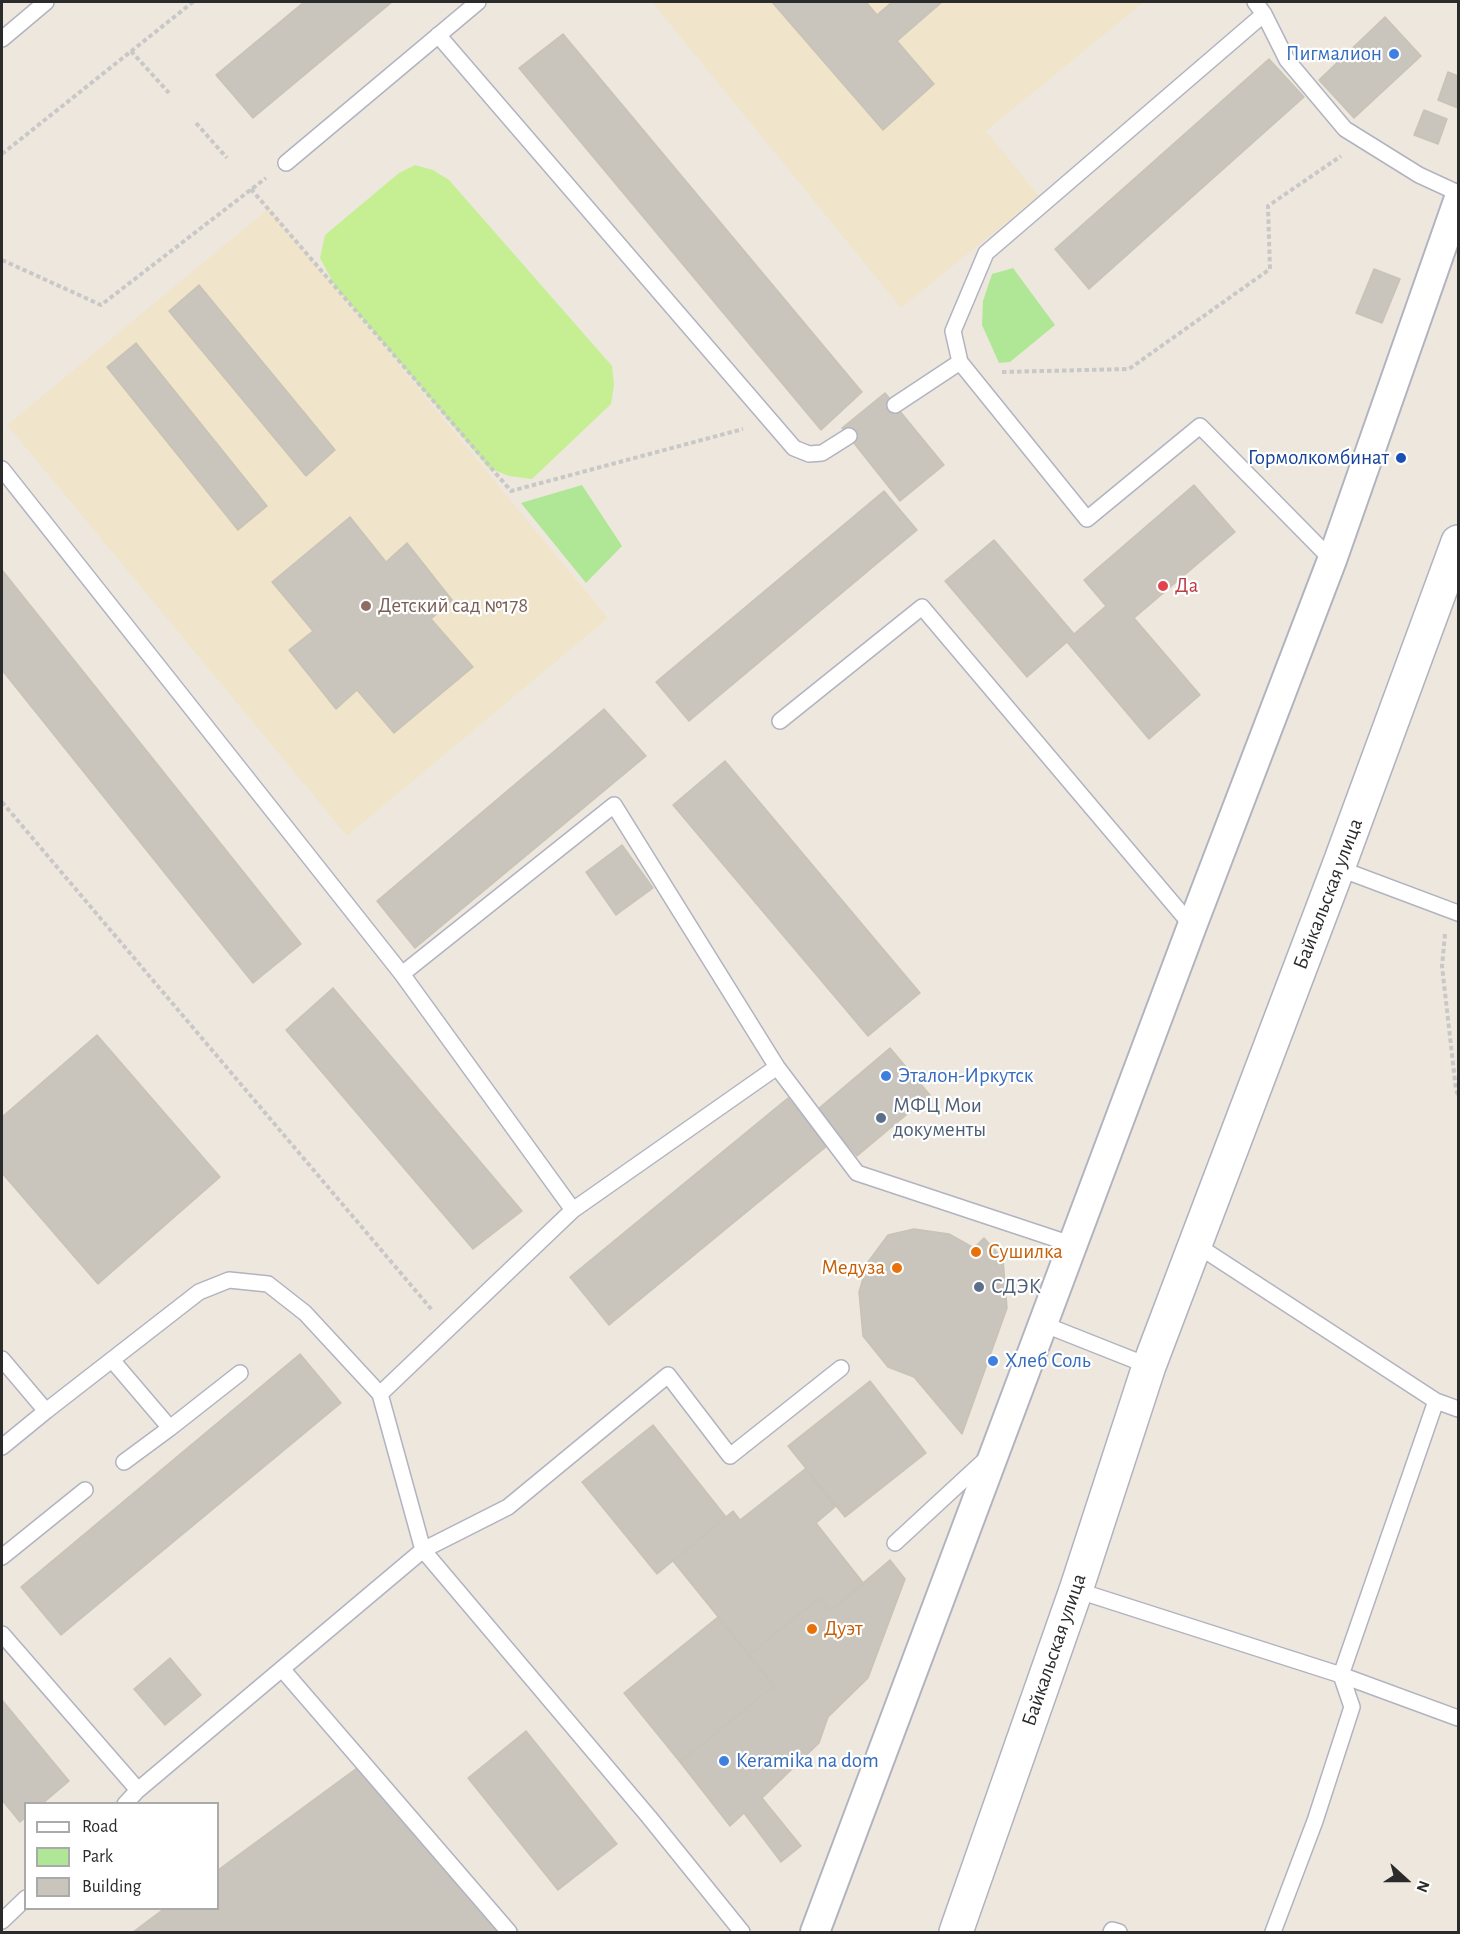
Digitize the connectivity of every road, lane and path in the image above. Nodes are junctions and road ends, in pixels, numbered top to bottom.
1 (46, 2) edge
2 (193, 2) edge
3 (478, 2) edge
4 (1259, 8) edge
5 (438, 35) junction
6 (2, 39) edge
7 (131, 51) junction
8 (169, 93) dead end
9 (196, 123) dead end
10 (1364, 141) junction
11 (2, 154) edge
12 (227, 158) dead end
13 (286, 163) joint
14 (251, 189) junction
15 (1458, 193) edge
16 (1458, 201) edge
17 (2, 260) edge
18 (965, 368) junction
19 (895, 405) dead end
20 (772, 422) junction
21 (849, 436) dead end
22 (2, 469) edge
23 (1458, 542) edge
24 (1332, 560) junction
25 (780, 721) dead end
26 (2, 802) edge
27 (1338, 868) junction
28 (1453, 911) edge
29 (1192, 926) junction
30 (402, 974) junction
31 (777, 1067) junction
32 (1458, 1095) edge
33 (573, 1210) junction
34 (1195, 1244) junction
35 (1074, 1245) junction
36 (1043, 1324) junction
37 (448, 1329) junction
38 (2, 1359) edge
39 (112, 1360) junction
40 (1149, 1366) junction
41 (841, 1368) dead end
42 (240, 1373) dead end
43 (380, 1394) junction
44 (1436, 1401) junction
45 (1458, 1409) edge
46 (46, 1411) junction
47 (170, 1428) junction
48 (2, 1447) edge
49 (995, 1450) junction
50 (124, 1462) dead end
51 (85, 1490) dead end
52 (895, 1543) dead end
53 (423, 1551) junction
54 (2, 1557) edge
55 (1076, 1590) junction
56 (2, 1634) edge
57 (282, 1670) junction
58 (1341, 1675) junction
59 (1458, 1718) edge
60 (138, 1790) junction
61 (126, 1802) edge
62 (24, 1900) edge
63 (2, 1921) edge
64 (509, 1932) edge
65 (742, 1932) edge
66 (815, 1932) edge
67 (956, 1932) edge
68 (1111, 1932) edge
69 (1119, 1932) edge
70 (1273, 1932) edge

1 - 6 lane
2 - 7 path
3 - 5 lane
4 - 10 lane
4 - 18 lane
5 - 13 lane
5 - 20 lane
7 - 8 path
7 - 11 path
9 - 12 path
10 - 15 lane
10 - 18 path
13 - 14 path
14 - 17 path
14 - 20 path
16 - 24 street
18 - 19 lane
18 - 24 lane
20 - 21 lane
22 - 30 lane
23 - 27 main road, Байкальская улица
24 - 29 street
25 - 29 lane
26 - 37 path
27 - 28 lane
27 - 34 main road, Байкальская улица
28 - 32 path
29 - 35 street
30 - 31 lane
30 - 33 lane
31 - 33 lane
31 - 35 lane
33 - 37 lane
34 - 40 main road, Байкальская улица
34 - 44 lane
35 - 36 street
36 - 40 lane
36 - 49 street
37 - 43 lane
38 - 46 lane
39 - 43 lane
39 - 46 lane
39 - 47 lane
40 - 55 main road, Байкальская улица
41 - 53 lane
42 - 47 lane
43 - 53 lane
44 - 45 lane
44 - 58 lane
46 - 48 lane
47 - 50 lane
49 - 52 lane
49 - 66 street
51 - 54 lane
53 - 57 lane
53 - 65 lane
55 - 58 lane
55 - 67 main road, Байкальская улица
56 - 60 lane
57 - 60 lane
57 - 64 lane
58 - 59 lane
58 - 70 lane
60 - 61 lane
62 - 63 lane
68 - 69 lane

